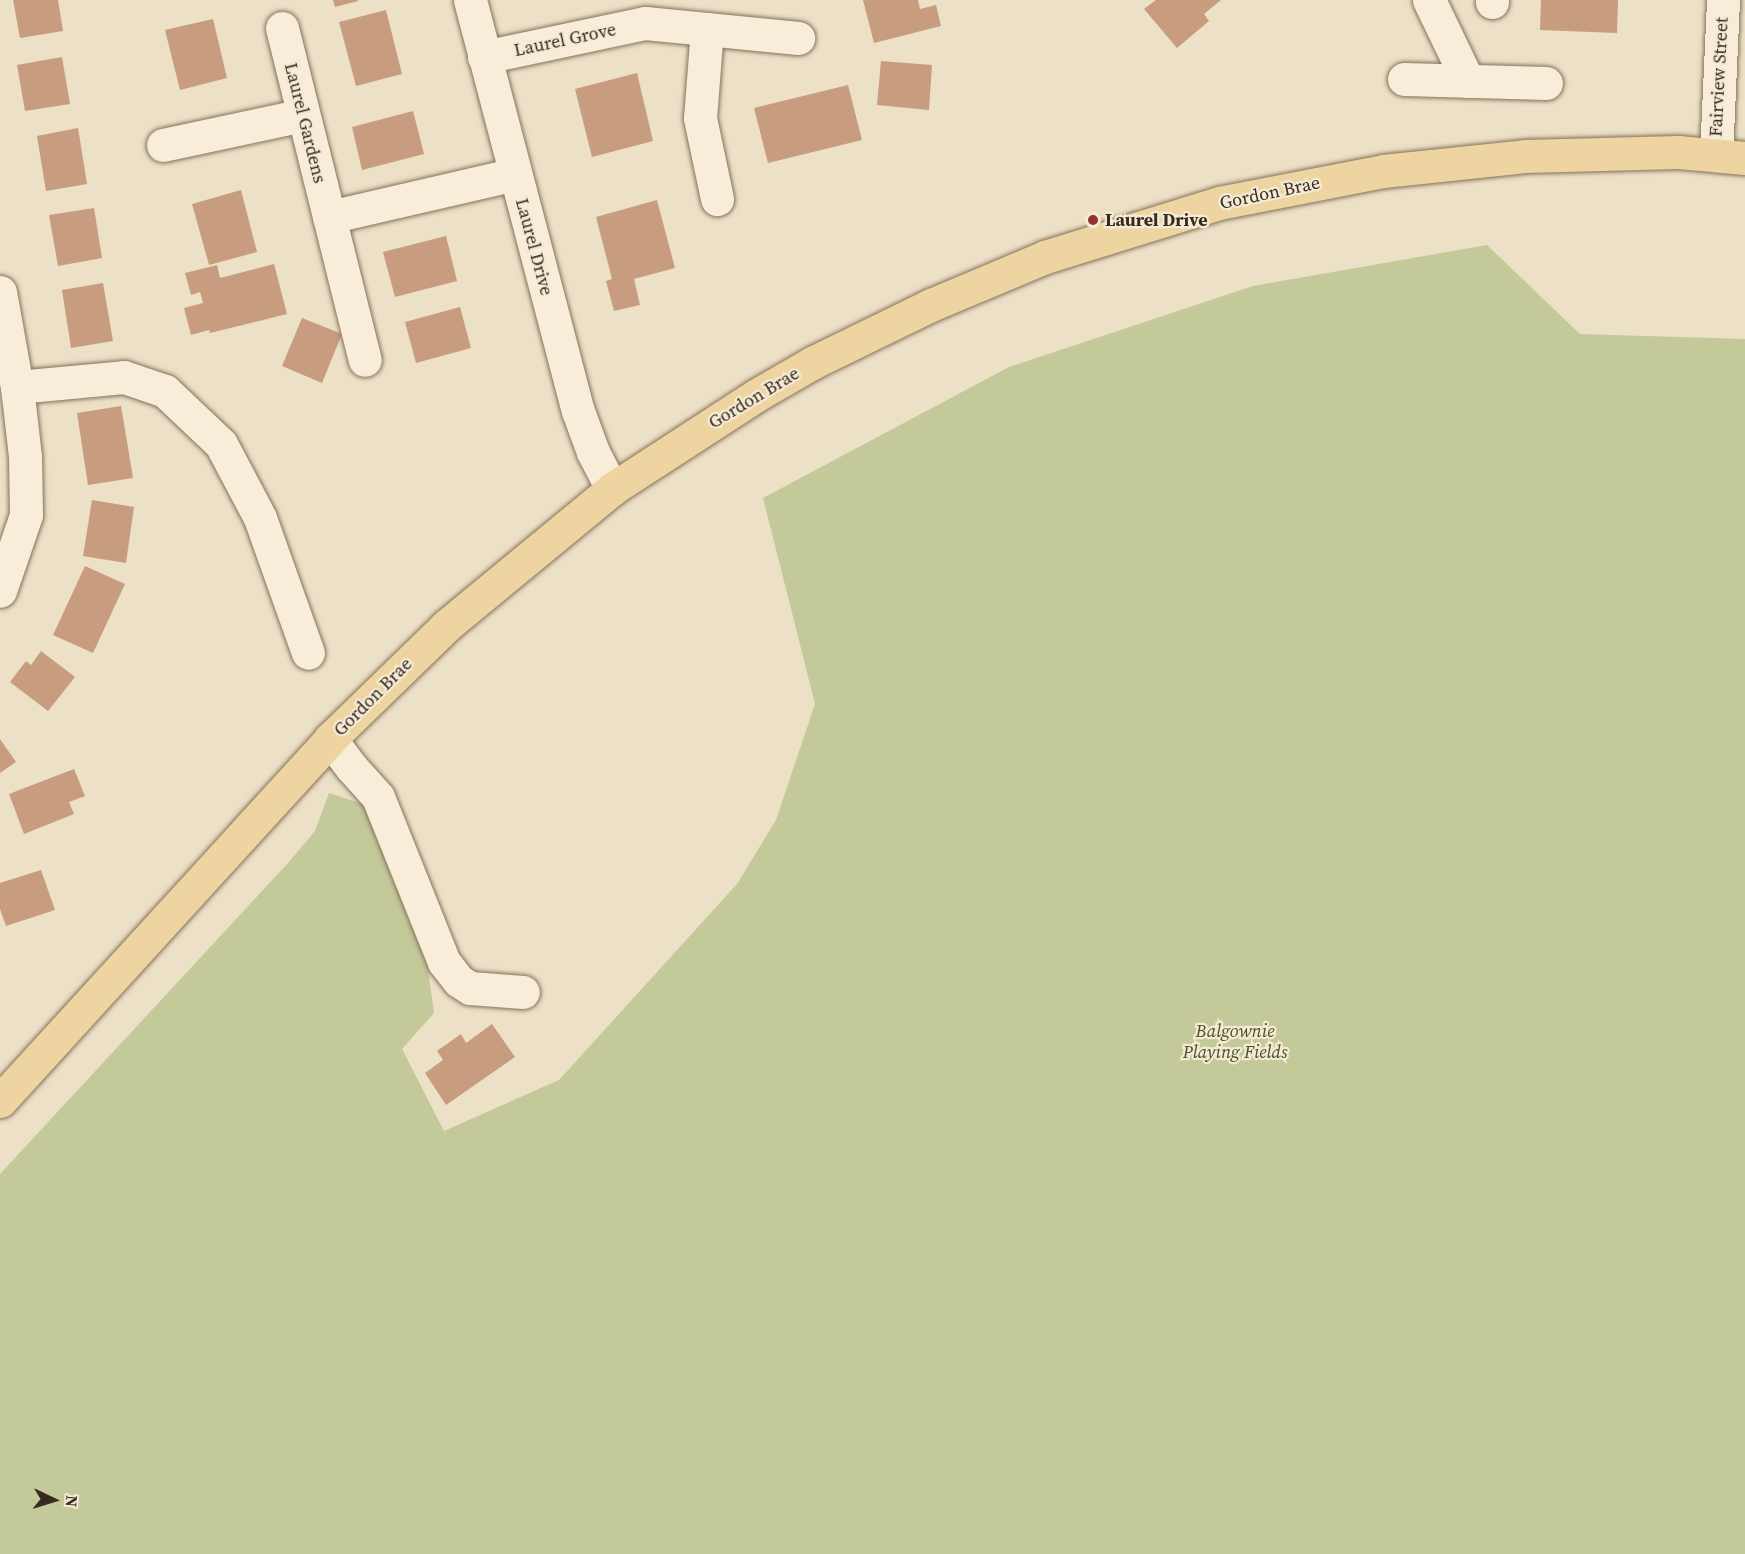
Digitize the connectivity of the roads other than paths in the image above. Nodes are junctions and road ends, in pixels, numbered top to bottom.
1 (470, 0) edge
2 (1430, 0) edge
3 (1723, 0) edge
4 (646, 11) edge
5 (282, 28) dead end
6 (707, 29) junction
7 (798, 38) dead end
8 (484, 57) junction
9 (1404, 79) dead end
10 (1468, 81) junction
11 (1546, 83) dead end
12 (303, 115) junction
13 (163, 145) dead end
14 (1730, 156) edge
15 (515, 174) junction
16 (717, 199) dead end
17 (328, 217) junction
18 (0, 292) edge
19 (365, 360) dead end
20 (17, 387) junction
21 (612, 489) junction
22 (0, 591) edge
23 (308, 653) dead end
24 (330, 739) junction
25 (523, 992) dead end
26 (0, 1101) edge

1 - 8 street, Laurel Drive
2 - 10 street
3 - 14 street, Fairview Street
4 - 6 street, Laurel Grove
4 - 8 street, Laurel Grove
5 - 12 street, Laurel Gardens
6 - 7 street, Laurel Grove
6 - 16 street
8 - 15 street, Laurel Drive
9 - 10 street
10 - 11 street
12 - 13 street
12 - 17 street, Laurel Gardens
14 - 21 main road, Gordon Brae
15 - 17 street
15 - 21 street, Laurel Drive
17 - 19 street, Laurel Gardens
18 - 20 street
20 - 22 street
20 - 23 street
21 - 24 main road, Gordon Brae
24 - 25 street
24 - 26 main road, Gordon Brae

